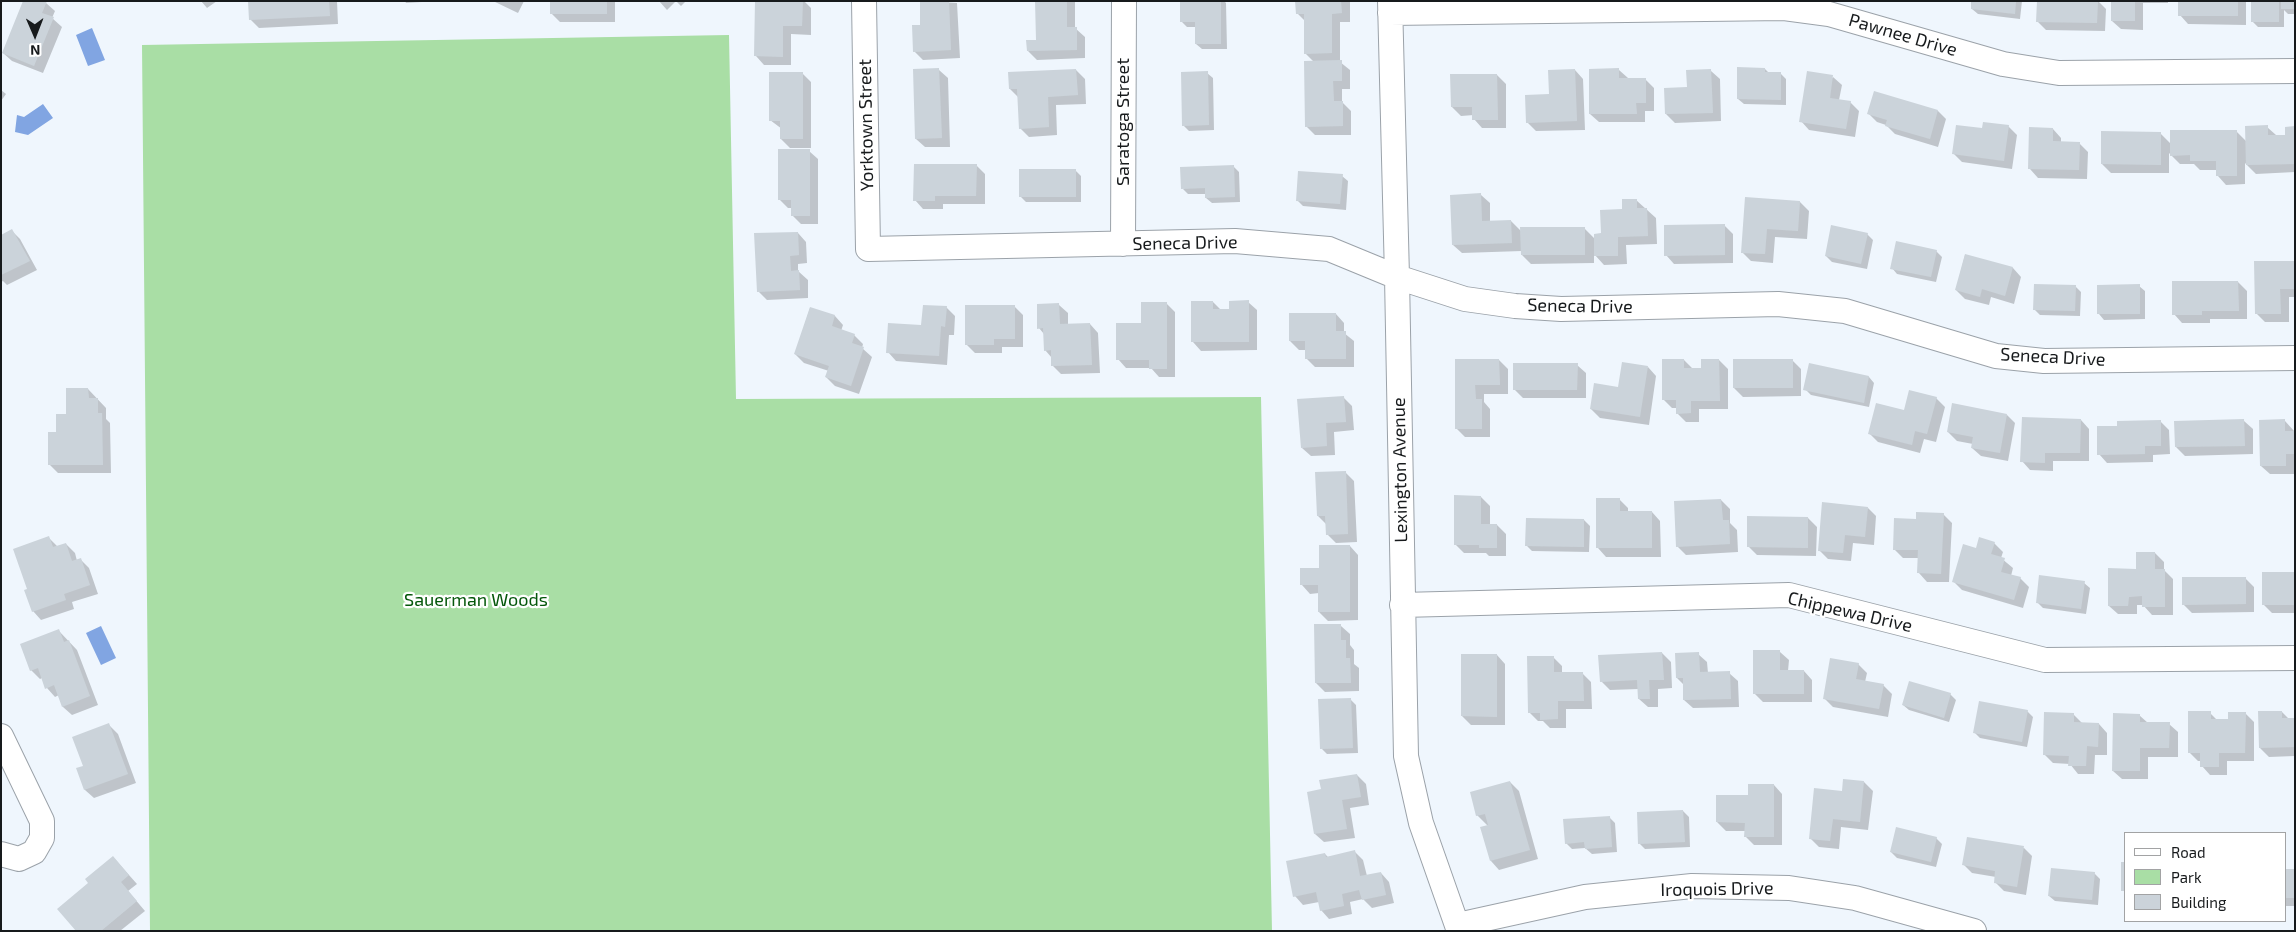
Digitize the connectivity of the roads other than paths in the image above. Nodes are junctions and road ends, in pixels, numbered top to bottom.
1 (864, 1) edge
2 (1124, 1) edge
3 (1390, 7) edge
4 (2295, 71) edge
5 (1123, 244) junction
6 (868, 249) joint
7 (1397, 277) junction
8 (2295, 358) edge
9 (1402, 605) junction
10 (2295, 658) edge
11 (1, 736) edge
12 (10, 776) edge
13 (1, 854) edge
14 (1459, 928) edge
15 (1974, 931) edge

1 - 6 street, Yorktown Street
2 - 5 street, Saratoga Street
3 - 4 street, Pawnee Drive
3 - 7 street, Lexington Avenue
5 - 6 street, Seneca Drive
5 - 7 street, Seneca Drive
7 - 8 street, Seneca Drive
7 - 9 street, Lexington Avenue
9 - 10 street, Chippewa Drive
9 - 14 street, Lexington Avenue
11 - 12 street
12 - 13 street
14 - 15 street, Iroquois Drive

